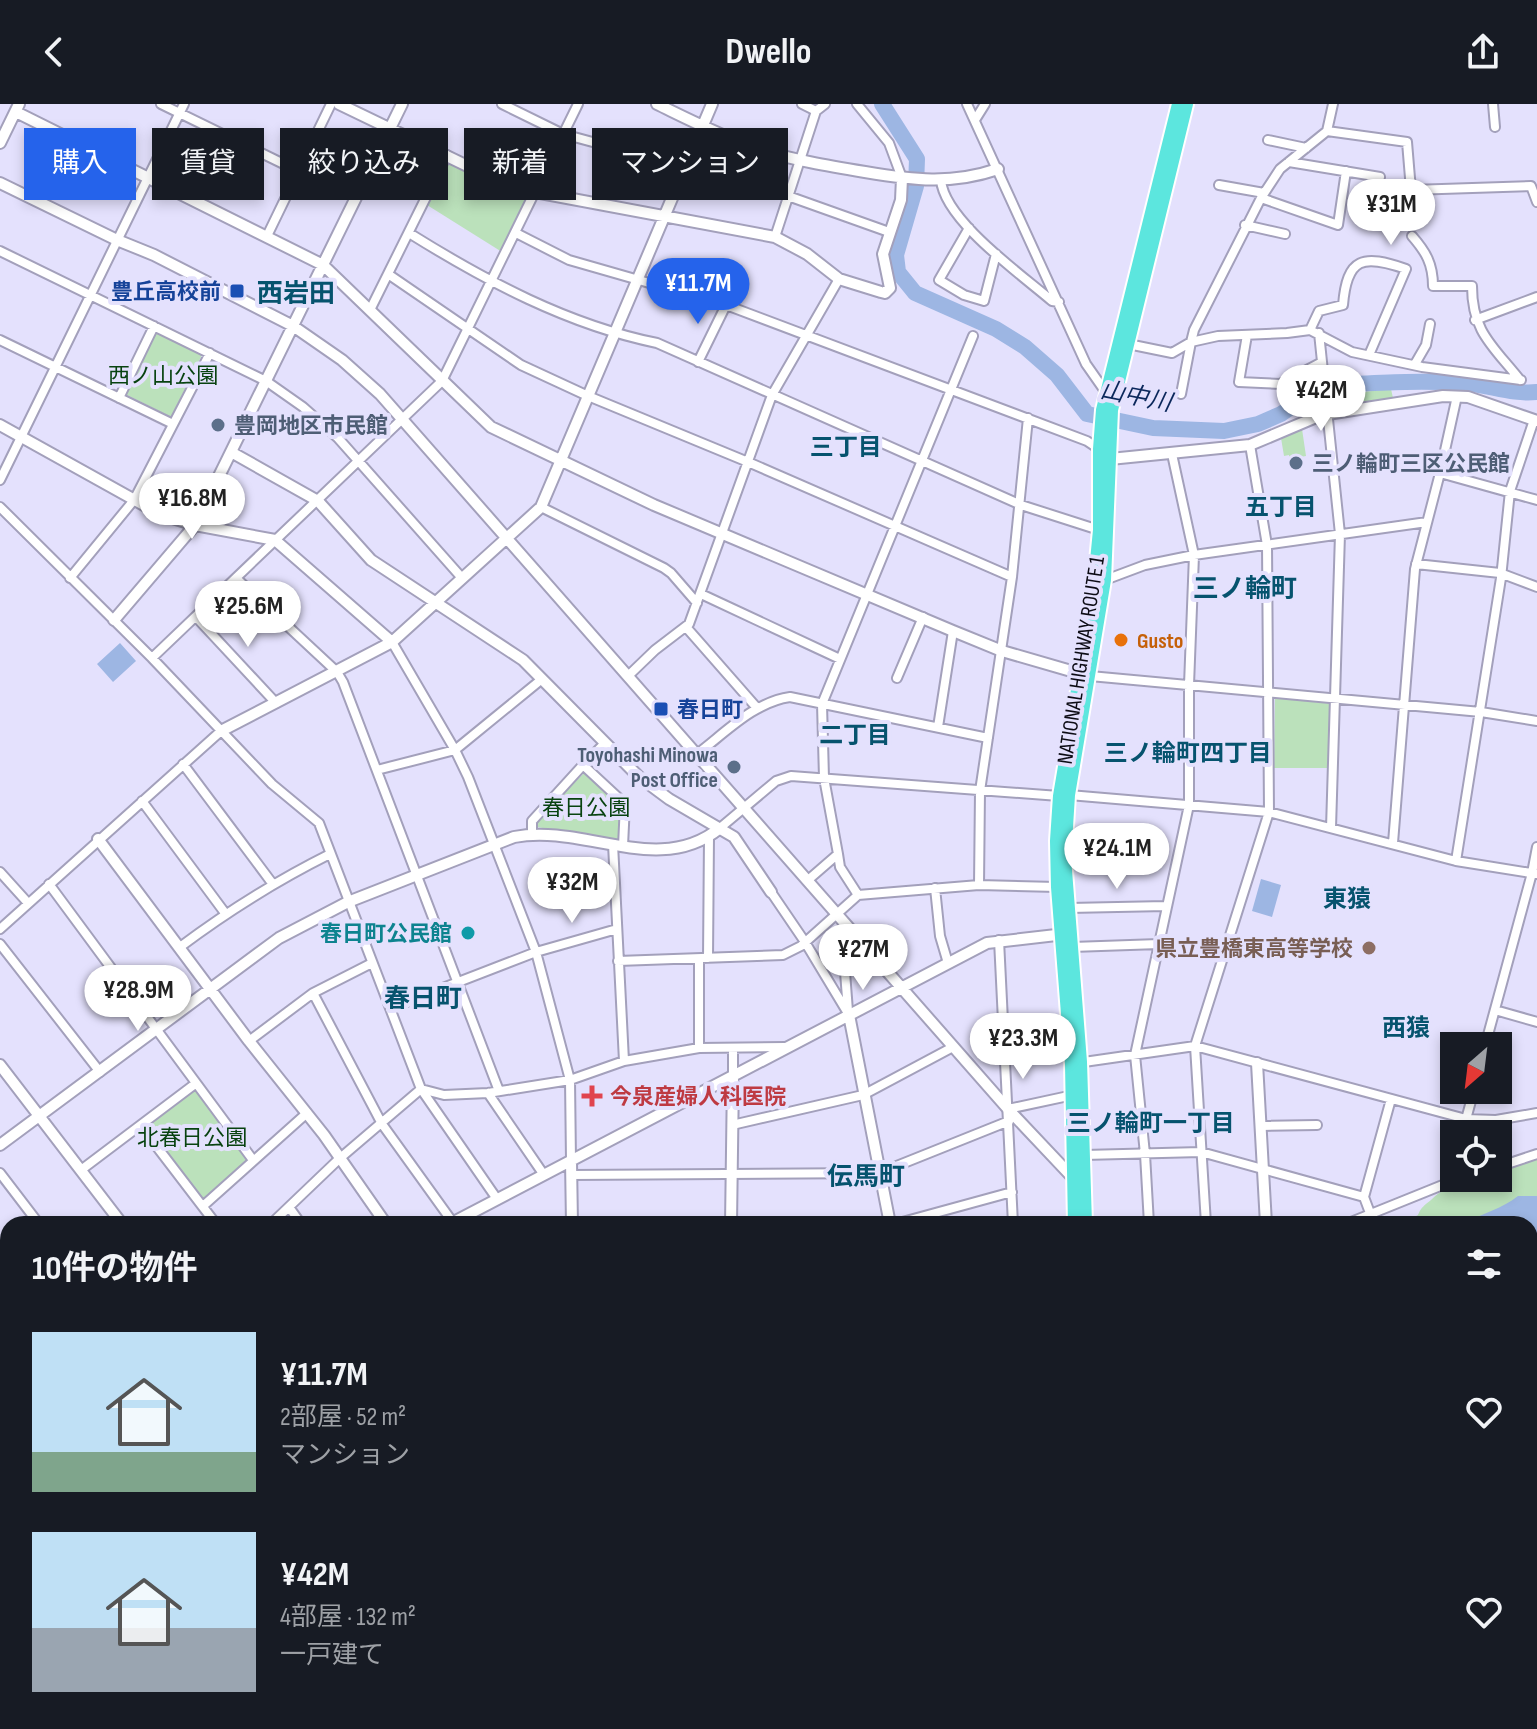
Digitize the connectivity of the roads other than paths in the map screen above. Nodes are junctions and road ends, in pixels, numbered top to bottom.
1 (161, 104) edge
2 (184, 104) edge
3 (331, 104) edge
4 (339, 104) edge
5 (402, 104) edge
6 (502, 104) edge
7 (578, 104) edge
8 (657, 104) edge
9 (712, 104) edge
10 (802, 104) edge
11 (825, 104) edge
12 (857, 104) edge
13 (967, 104) edge
14 (985, 104) edge
15 (1178, 104) edge
16 (1187, 104) edge
17 (1333, 104) edge
18 (1493, 104) edge
19 (17, 108) edge
20 (816, 111) junction
21 (179, 113) junction
22 (975, 120) junction
23 (703, 126) junction
24 (1495, 127) dead end
25 (319, 128) edge
26 (390, 128) joint
27 (551, 128) edge
28 (566, 128) edge
29 (1327, 131) junction
30 (1268, 140) dead end
31 (0, 143) edge
32 (1306, 148) junction
33 (801, 160) junction
34 (280, 162) edge
35 (1289, 162) junction
36 (998, 169) junction
37 (1346, 171) junction
38 (1380, 177) dead end
39 (148, 178) junction
40 (902, 178) junction
41 (941, 180) junction
42 (0, 183) edge
43 (1219, 185) dead end
44 (788, 196) joint
45 (1262, 196) junction
46 (284, 200) edge
47 (355, 200) edge
48 (425, 200) edge
49 (531, 200) edge
50 (576, 200) edge
51 (671, 200) edge
52 (787, 200) edge
53 (1537, 202) edge
54 (664, 216) junction
55 (1245, 225) junction
56 (969, 228) junction
57 (889, 232) junction
58 (409, 233) junction
59 (516, 233) junction
60 (1285, 234) dead end
61 (267, 236) junction
62 (1412, 236) dead end
63 (775, 237) junction
64 (117, 240) junction
65 (0, 251) edge
66 (996, 254) junction
67 (323, 265) junction
68 (388, 274) junction
69 (639, 279) junction
70 (839, 279) junction
71 (492, 281) junction
72 (91, 295) junction
73 (1537, 297) edge
74 (1059, 302) junction
75 (726, 305) junction
76 (370, 310) junction
77 (1475, 320) junction
78 (1430, 324) dead end
79 (154, 326) junction
80 (293, 326) junction
81 (468, 330) junction
82 (1314, 332) junction
83 (807, 333) junction
84 (615, 335) junction
85 (1247, 335) junction
86 (973, 336) dead end
87 (0, 340) edge
88 (1191, 342) junction
89 (1128, 344) junction
90 (210, 353) junction
91 (1369, 355) junction
92 (698, 362) junction
93 (1322, 362) junction
94 (1415, 364) junction
95 (55, 367) junction
96 (266, 381) junction
97 (442, 381) junction
98 (951, 389) junction
99 (1111, 394) junction
100 (1181, 394) dead end
101 (772, 395) junction
102 (588, 396) junction
103 (1457, 396) junction
104 (119, 398) junction
105 (1326, 414) junction
106 (1028, 418) junction
107 (403, 420) junction
108 (1535, 420) edge
109 (173, 424) junction
110 (0, 425) edge
111 (1105, 432) junction
112 (21, 438) junction
113 (1250, 445) junction
114 (1099, 449) junction
115 (231, 452) junction
116 (1172, 454) junction
117 (1110, 459) junction
118 (561, 461) junction
119 (921, 461) junction
120 (748, 462) junction
121 (358, 463) junction
122 (1440, 473) junction
123 (0, 480) edge
124 (1510, 491) junction
125 (134, 500) junction
126 (1537, 500) edge
127 (318, 501) junction
128 (1021, 505) junction
129 (0, 507) edge
130 (541, 507) junction
131 (1427, 522) junction
132 (195, 525) junction
133 (894, 526) junction
134 (1099, 530) junction
135 (723, 533) junction
136 (1340, 534) junction
137 (507, 537) junction
138 (275, 540) junction
139 (1267, 545) junction
140 (1194, 555) junction
141 (1416, 564) junction
142 (1500, 573) junction
143 (1012, 577) junction
144 (70, 578) junction
145 (462, 578) junction
146 (237, 579) junction
147 (1105, 580) junction
148 (1537, 587) edge
149 (868, 594) junction
150 (699, 598) junction
151 (437, 602) junction
152 (196, 617) junction
153 (923, 617) junction
154 (114, 620) junction
155 (686, 627) junction
156 (953, 631) junction
157 (392, 642) junction
158 (1002, 651) junction
159 (152, 658) junction
160 (840, 659) junction
161 (337, 672) junction
162 (1085, 675) junction
163 (628, 676) junction
164 (897, 678) dead end
165 (542, 679) junction
166 (1189, 685) junction
167 (1270, 693) junction
168 (1335, 700) junction
169 (276, 703) junction
170 (822, 704) junction
171 (1405, 705) junction
172 (757, 708) junction
173 (1481, 712) junction
174 (1537, 721) edge
175 (938, 727) junction
176 (221, 731) junction
177 (988, 738) junction
178 (604, 744) junction
179 (455, 750) junction
180 (697, 754) junction
181 (183, 764) junction
182 (583, 765) junction
183 (377, 770) junction
184 (824, 778) junction
185 (980, 791) junction
186 (1064, 796) junction
187 (142, 801) junction
188 (1189, 805) junction
189 (745, 808) junction
190 (1269, 812) junction
191 (720, 828) junction
192 (1331, 828) junction
193 (532, 833) junction
194 (709, 837) junction
195 (98, 839) junction
196 (493, 843) junction
197 (1393, 843) junction
198 (618, 845) junction
199 (1537, 847) edge
200 (330, 854) junction
201 (838, 854) junction
202 (1456, 861) junction
203 (0, 872) edge
204 (416, 874) junction
205 (1535, 874) edge
206 (808, 880) junction
207 (272, 883) junction
208 (49, 884) junction
209 (979, 885) junction
210 (1057, 887) junction
211 (935, 888) junction
212 (771, 892) joint
213 (858, 895) junction
214 (348, 902) junction
215 (28, 903) junction
216 (1166, 906) junction
217 (1069, 908) junction
218 (225, 913) junction
219 (837, 913) junction
220 (0, 929) edge
221 (617, 929) junction
222 (1069, 938) junction
223 (999, 940) junction
224 (805, 942) junction
225 (0, 944) edge
226 (1159, 944) junction
227 (180, 947) junction
228 (536, 952) junction
229 (704, 958) junction
230 (1223, 958) junction
231 (618, 961) junction
232 (372, 963) junction
233 (948, 963) junction
234 (845, 972) dead end
235 (457, 982) junction
236 (902, 988) junction
237 (211, 989) junction
238 (313, 993) junction
239 (391, 1008) junction
240 (1495, 1010) junction
241 (849, 1015) junction
242 (1537, 1022) edge
243 (156, 1030) junction
244 (1489, 1032) edge
245 (249, 1041) junction
246 (1195, 1046) junction
247 (787, 1047) junction
248 (953, 1047) junction
249 (699, 1048) junction
250 (733, 1048) junction
251 (1135, 1055) junction
252 (624, 1061) junction
253 (1076, 1063) junction
254 (1257, 1063) junction
255 (0, 1065) edge
256 (100, 1072) junction
257 (733, 1077) junction
258 (570, 1080) junction
259 (195, 1084) junction
260 (421, 1089) junction
261 (499, 1091) junction
262 (488, 1093) junction
263 (863, 1095) junction
264 (1073, 1095) junction
265 (1391, 1099) junction
266 (1470, 1104) edge
267 (307, 1113) junction
268 (1537, 1113) edge
269 (1008, 1115) junction
270 (40, 1117) junction
271 (1466, 1119) junction
272 (382, 1124) junction
273 (732, 1125) junction
274 (1317, 1125) dead end
275 (141, 1126) junction
276 (1261, 1126) junction
277 (0, 1145) edge
278 (1201, 1152) junction
279 (1145, 1154) junction
280 (1537, 1154) edge
281 (1084, 1155) junction
282 (339, 1159) junction
283 (253, 1160) junction
284 (571, 1161) junction
285 (1512, 1162) edge
286 (81, 1170) junction
287 (1263, 1170) junction
288 (0, 1173) edge
289 (879, 1173) junction
290 (731, 1174) junction
291 (544, 1175) junction
292 (571, 1175) junction
293 (1080, 1182) junction
294 (1440, 1185) edge
295 (1012, 1192) junction
296 (1364, 1197) junction
297 (497, 1199) junction
298 (203, 1206) junction
299 (289, 1207) junction
300 (1370, 1213) junction
301 (33, 1216) edge
302 (116, 1216) edge
303 (210, 1216) edge
304 (279, 1216) edge
305 (295, 1216) edge
306 (380, 1216) edge
307 (446, 1216) edge
308 (466, 1216) edge
309 (572, 1216) edge
310 (731, 1216) edge
311 (890, 1216) edge
312 (922, 1216) edge
313 (1013, 1216) edge
314 (1075, 1216) edge
315 (1085, 1216) edge
316 (1149, 1216) edge
317 (1205, 1216) edge
318 (1266, 1216) edge
319 (1363, 1216) edge

1 - 21 street
2 - 21 street
3 - 25 street
4 - 26 street
5 - 26 street
6 - 27 street
7 - 28 street
8 - 23 street
9 - 23 street
10 - 20 street
11 - 20 street
12 - 40 street
13 - 22 street
14 - 22 street
15 - 99 highway, NATIONAL HIGHWAY ROUTE 1
16 - 89 highway, NATIONAL HIGHWAY ROUTE 1
17 - 29 street
18 - 24 street
19 - 31 street
19 - 39 street
20 - 33 street
21 - 34 street
21 - 39 street
22 - 36 street
23 - 33 street
29 - 32 street
29 - 53 street
30 - 32 street
32 - 35 street
33 - 40 street
33 - 44 street
35 - 37 street
35 - 45 street
36 - 41 street
36 - 74 street
37 - 38 street
37 - 45 street
39 - 61 street
39 - 64 street
40 - 41 street
40 - 57 street
41 - 56 street
42 - 64 street
43 - 45 street
44 - 57 street
45 - 55 street
46 - 61 street
47 - 67 street
48 - 58 street
49 - 59 street
50 - 54 street
51 - 54 street
52 - 63 street
54 - 63 street
54 - 69 street
55 - 60 street
55 - 88 street
56 - 66 street
56 - 66 street
57 - 70 street
58 - 68 street
58 - 71 street
59 - 69 street
59 - 71 street
61 - 67 street
62 - 77 street
63 - 70 street
64 - 72 street
64 - 80 street
65 - 72 street
66 - 74 street
67 - 76 street
67 - 80 street
68 - 76 street
68 - 81 street
69 - 75 street
69 - 84 street
70 - 83 street
71 - 81 street
71 - 84 street
72 - 79 street
72 - 95 street
73 - 77 street
74 - 99 street
75 - 83 street
75 - 92 street
76 - 97 street
77 - 94 street
78 - 94 street
79 - 90 street
79 - 104 street
80 - 96 street
80 - 107 street
81 - 97 street
81 - 102 street
82 - 85 street
82 - 91 street
82 - 91 street
82 - 93 street
83 - 98 street
83 - 101 street
84 - 92 street
84 - 102 street
85 - 88 street
85 - 93 street
86 - 98 street
87 - 95 street
88 - 89 street
88 - 100 street
89 - 99 highway, NATIONAL HIGHWAY ROUTE 1
90 - 96 street
90 - 109 street
91 - 94 street
92 - 101 street
93 - 105 street
95 - 104 street
95 - 112 street
96 - 115 street
96 - 121 street
97 - 107 street
97 - 118 street
98 - 106 street
98 - 119 street
99 - 111 highway, NATIONAL HIGHWAY ROUTE 1
101 - 119 street
101 - 120 street
102 - 118 street
102 - 120 street
103 - 105 street
103 - 108 street
103 - 122 street
104 - 109 street
105 - 113 street
105 - 136 street
106 - 114 street
106 - 128 street
107 - 121 street
107 - 137 street
108 - 124 street
109 - 125 street
110 - 112 street
111 - 114 highway, NATIONAL HIGHWAY ROUTE 1
111 - 117 highway, NATIONAL HIGHWAY ROUTE 1
112 - 123 street
112 - 125 street
113 - 116 street
113 - 139 street
114 - 134 highway, NATIONAL HIGHWAY ROUTE 1
115 - 127 street
115 - 132 street
116 - 117 street
116 - 140 street
117 - 147 highway, NATIONAL HIGHWAY ROUTE 1
118 - 130 street
118 - 135 street
119 - 128 street
119 - 133 street
120 - 133 street
120 - 135 street
121 - 127 street
121 - 145 street
122 - 124 street
122 - 131 street
124 - 126 street
124 - 142 street
125 - 132 street
125 - 144 street
127 - 138 street
127 - 151 street
128 - 134 street
128 - 143 street
129 - 144 street
130 - 137 street
130 - 150 street
131 - 136 street
131 - 141 street
132 - 138 street
132 - 154 street
133 - 143 street
133 - 149 street
134 - 162 highway, NATIONAL HIGHWAY ROUTE 1
135 - 149 street
135 - 150 street
136 - 139 street
136 - 168 street
137 - 145 street
137 - 163 street
138 - 146 street
138 - 157 street
139 - 140 street
139 - 167 street
140 - 147 street
140 - 166 street
141 - 142 street
141 - 171 street
142 - 148 street
142 - 173 street
143 - 158 street
144 - 154 street
145 - 151 street
146 - 152 street
146 - 161 street
147 - 162 highway, NATIONAL HIGHWAY ROUTE 1
149 - 153 street
149 - 160 street
150 - 155 street
150 - 160 street
151 - 157 street
151 - 165 street
152 - 159 street
152 - 169 street
153 - 156 street
153 - 164 street
154 - 159 street
155 - 163 street
155 - 172 street
156 - 158 street
156 - 175 street
157 - 161 street
157 - 179 street
158 - 162 street
158 - 177 street
159 - 176 street
160 - 170 street
161 - 169 street
161 - 183 street
162 - 166 street
162 - 186 highway, NATIONAL HIGHWAY ROUTE 1
163 - 180 street
165 - 178 street
165 - 179 street
166 - 167 street
166 - 188 street
167 - 168 street
167 - 190 street
168 - 171 street
168 - 192 street
169 - 176 street
170 - 172 street
170 - 175 street
170 - 184 street
171 - 173 street
171 - 197 street
172 - 180 street
173 - 174 street
173 - 202 street
175 - 177 street
176 - 181 street
176 - 200 street
177 - 185 street
178 - 182 street
178 - 191 street
179 - 183 street
179 - 196 street
180 - 189 street
181 - 187 street
181 - 207 street
182 - 193 street
182 - 198 street
183 - 204 street
184 - 185 street
184 - 189 street
184 - 201 street
185 - 186 street
185 - 209 street
186 - 188 street
186 - 210 highway, NATIONAL HIGHWAY ROUTE 1
186 - 217 highway, NATIONAL HIGHWAY ROUTE 1
187 - 195 street
187 - 218 street
188 - 190 street
188 - 216 street
189 - 191 street
189 - 206 street
190 - 192 street
190 - 230 street
191 - 194 street
191 - 212 street
192 - 197 street
193 - 196 street
193 - 198 street
194 - 198 street
194 - 229 street
195 - 208 street
195 - 227 street
196 - 204 street
196 - 228 street
197 - 202 street
198 - 221 street
199 - 205 street
200 - 207 street
200 - 214 street
201 - 206 street
201 - 213 street
202 - 205 street
203 - 215 street
204 - 214 street
204 - 235 street
205 - 240 street
206 - 219 street
207 - 218 street
208 - 215 street
208 - 243 street
209 - 210 street
209 - 211 street
210 - 222 highway, NATIONAL HIGHWAY ROUTE 1
211 - 213 street
211 - 233 street
212 - 224 street
213 - 219 street
214 - 232 street
214 - 237 street
215 - 220 street
216 - 217 street
216 - 226 street
217 - 222 highway, NATIONAL HIGHWAY ROUTE 1
218 - 227 street
219 - 224 street
219 - 236 street
221 - 228 street
221 - 231 street
222 - 223 street
222 - 226 street
222 - 253 highway, NATIONAL HIGHWAY ROUTE 1
223 - 233 street
223 - 269 street
224 - 229 street
224 - 241 street
225 - 256 street
226 - 230 street
226 - 251 street
227 - 237 street
228 - 235 street
228 - 258 street
229 - 231 street
229 - 249 street
230 - 246 street
231 - 252 street
232 - 238 street
232 - 239 street
233 - 236 street
234 - 241 street
235 - 239 street
235 - 261 street
236 - 241 street
236 - 248 street
237 - 243 street
237 - 245 street
238 - 245 street
238 - 272 street
239 - 260 street
240 - 242 street
240 - 244 street
241 - 247 street
241 - 263 street
243 - 256 street
243 - 259 street
245 - 267 street
246 - 251 street
246 - 254 street
246 - 278 street
247 - 250 street
247 - 257 street
248 - 263 street
248 - 269 street
249 - 250 street
249 - 252 street
250 - 257 street
251 - 253 street
251 - 279 street
252 - 258 street
253 - 264 highway, NATIONAL HIGHWAY ROUTE 1
253 - 281 highway, NATIONAL HIGHWAY ROUTE 1
254 - 265 street
254 - 276 street
255 - 270 street
256 - 270 street
257 - 273 street
257 - 284 street
258 - 261 street
258 - 284 street
259 - 275 street
259 - 283 street
260 - 262 street
260 - 272 street
260 - 297 street
261 - 262 street
262 - 291 street
263 - 273 street
263 - 289 street
264 - 269 street
264 - 293 highway, NATIONAL HIGHWAY ROUTE 1
265 - 271 street
265 - 296 street
266 - 271 street
267 - 282 street
267 - 283 street
268 - 271 street
269 - 289 street
269 - 293 street
269 - 295 street
270 - 277 street
270 - 286 street
272 - 282 street
272 - 307 street
273 - 290 street
274 - 276 street
275 - 286 street
275 - 298 street
276 - 287 street
278 - 279 street
278 - 287 street
278 - 317 street
279 - 281 street
279 - 316 street
280 - 285 street
281 - 293 highway, NATIONAL HIGHWAY ROUTE 1
282 - 299 street
282 - 306 street
283 - 298 street
284 - 291 street
284 - 292 street
286 - 302 street
287 - 296 street
287 - 318 street
288 - 301 street
289 - 290 street
289 - 311 street
290 - 292 street
290 - 310 street
291 - 297 street
292 - 309 street
293 - 314 highway, NATIONAL HIGHWAY ROUTE 1
293 - 315 highway, NATIONAL HIGHWAY ROUTE 1
294 - 300 street
295 - 312 street
295 - 313 street
296 - 300 street
297 - 308 street
298 - 303 street
299 - 304 street
299 - 305 street
300 - 319 street

